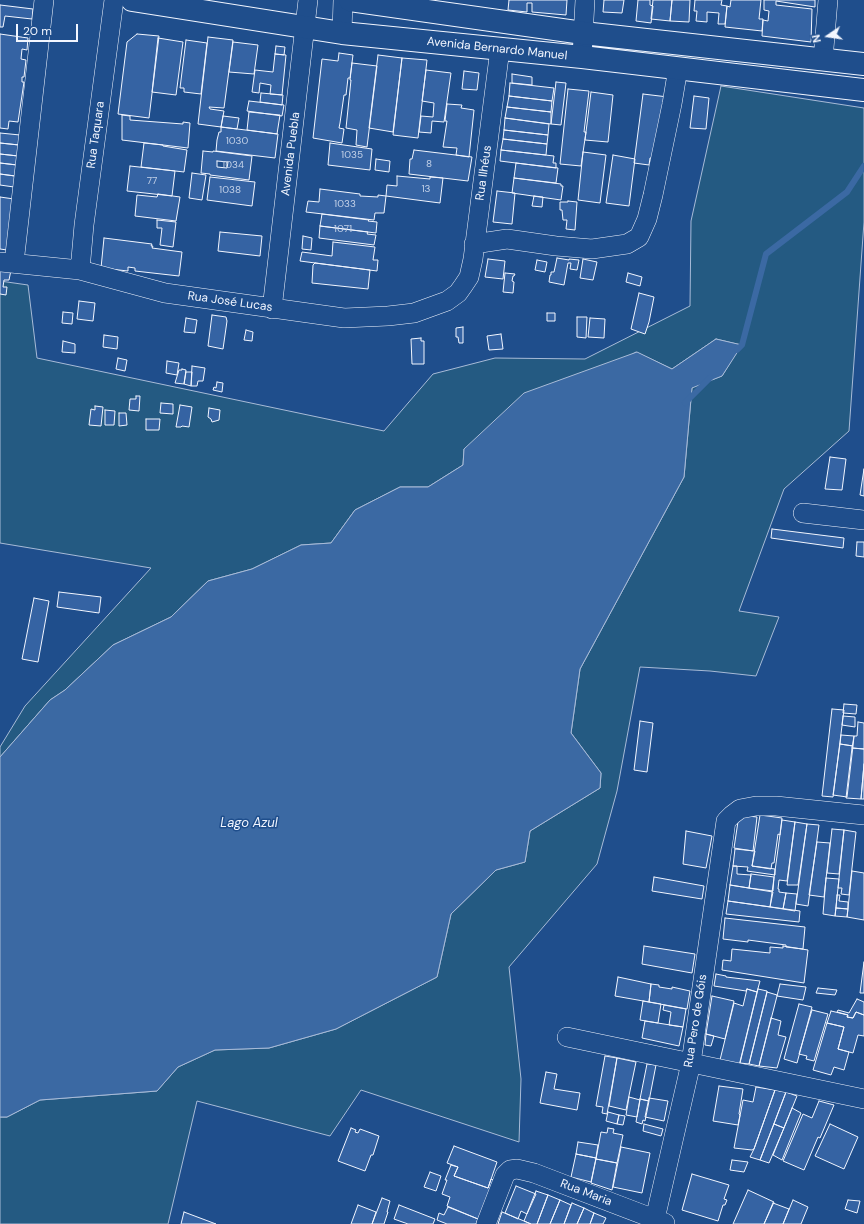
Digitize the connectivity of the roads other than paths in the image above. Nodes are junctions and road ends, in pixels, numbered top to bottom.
1 (44, 0) edge
2 (114, 0) edge
3 (132, 0) edge
4 (308, 0) edge
5 (343, 0) edge
6 (350, 0) edge
7 (585, 0) edge
8 (828, 0) edge
9 (306, 27) junction
10 (342, 33) junction
11 (583, 33) junction
12 (500, 49) junction
13 (582, 57) junction
14 (823, 60) junction
15 (864, 64) edge
16 (678, 68) junction
17 (864, 90) edge
18 (474, 244) junction
19 (7, 263) edge
20 (80, 270) junction
21 (458, 293) joint
22 (272, 309) junction
23 (803, 513) dead end
24 (864, 520) edge
25 (864, 815) edge
26 (567, 1037) dead end
27 (691, 1063) junction
28 (864, 1098) edge
29 (661, 1221) edge
30 (486, 1224) edge

1 - 19 street
2 - 20 street, Rua Taquara
3 - 9 street, Avenida Bernardo Manuel
4 - 9 street, Avenida Puebla
5 - 10 street
6 - 11 street, Avenida Bernardo Manuel
7 - 11 street
8 - 14 street
9 - 10 street, Avenida Bernardo Manuel
9 - 22 street, Avenida Puebla
10 - 12 street, Avenida Bernardo Manuel
11 - 13 street
11 - 14 street, Avenida Bernardo Manuel
12 - 13 street, Avenida Bernardo Manuel
12 - 18 street, Rua Ilhéus
13 - 16 street, Avenida Bernardo Manuel
14 - 15 street, Avenida Bernardo Manuel
16 - 17 street, Avenida Bernardo Manuel
16 - 18 street
18 - 21 street, Rua Ilhéus
19 - 20 street, Rua José Lucas
20 - 22 street, Rua José Lucas
21 - 22 street, Rua José Lucas
23 - 24 street
25 - 27 street, Rua Pero de Góis
26 - 27 street
27 - 28 street
27 - 29 street, Rua Pero de Góis
29 - 30 street, Rua Maria

